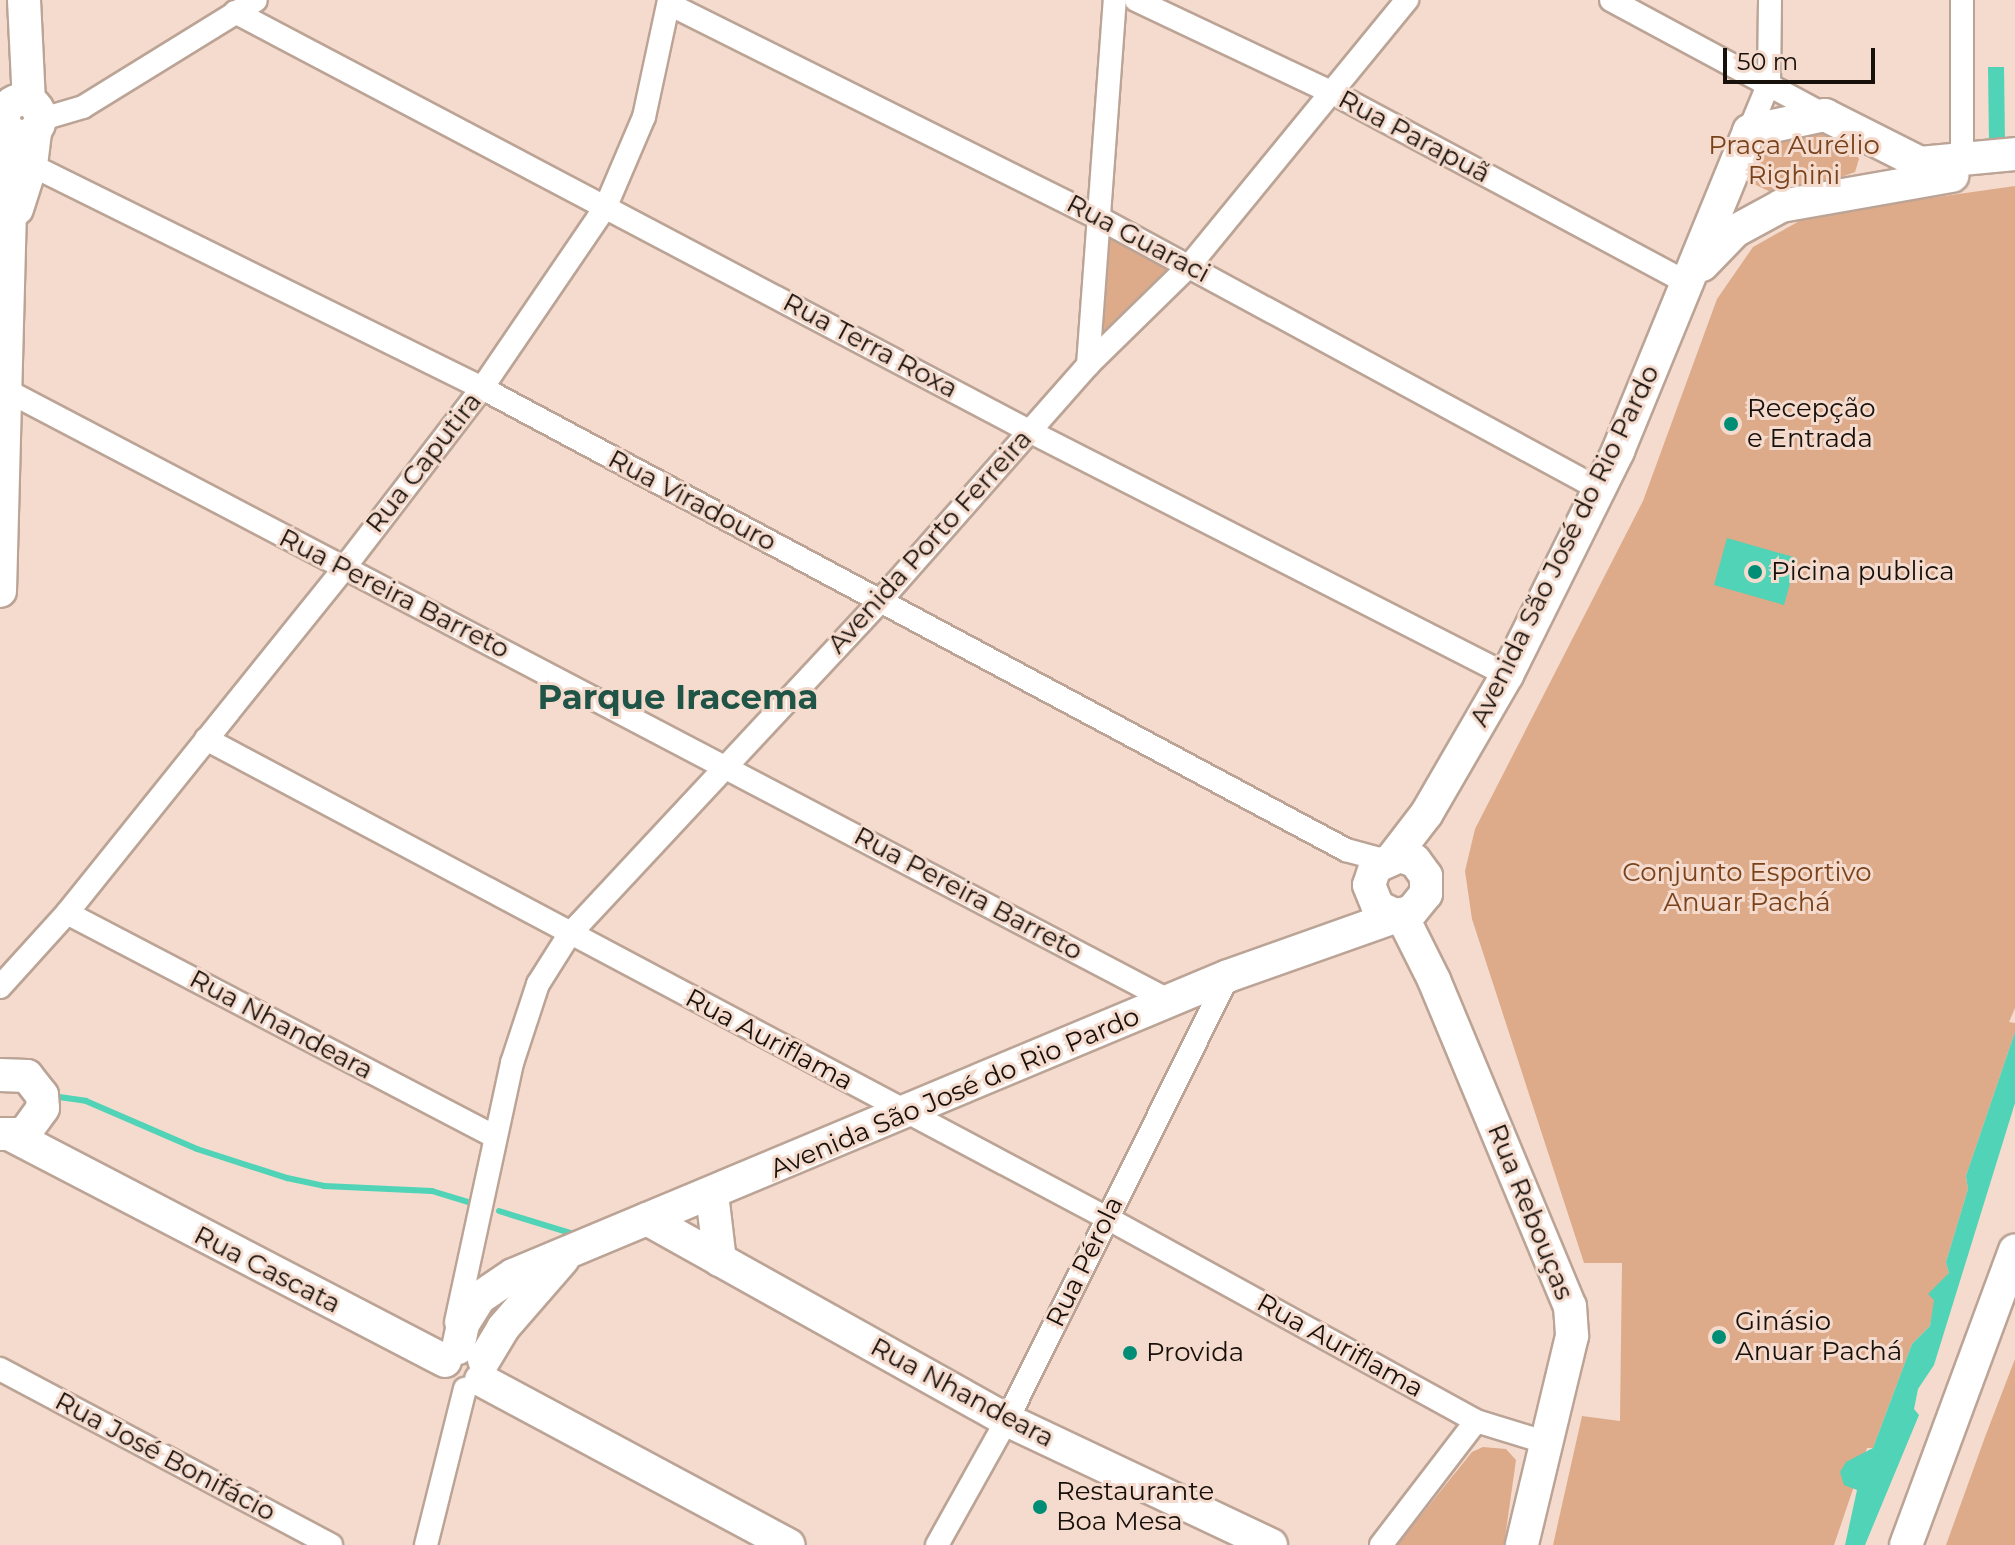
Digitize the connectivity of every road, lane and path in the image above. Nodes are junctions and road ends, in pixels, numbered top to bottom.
1 (256, 0) edge
2 (1115, 0) edge
3 (1136, 0) edge
4 (1407, 0) edge
5 (1611, 0) edge
6 (1770, 0) edge
7 (1962, 0) edge
8 (669, 2) edge
9 (24, 6) edge
10 (235, 12) junction
11 (1769, 83) junction
12 (1335, 94) junction
13 (1825, 115) junction
14 (19, 124) edge
15 (1867, 139) junction
16 (1745, 143) junction
17 (2015, 154) edge
18 (1962, 161) junction
19 (2015, 166) edge
20 (1848, 191) junction
21 (606, 206) junction
22 (1781, 206) junction
23 (1099, 218) junction
24 (1190, 265) junction
25 (1688, 283) junction
26 (1088, 365) junction
27 (482, 388) junction
28 (4, 390) edge
29 (1029, 431) junction
30 (1599, 489) junction
31 (1, 555) edge
32 (344, 568) junction
33 (0, 591) edge
34 (880, 601) junction
35 (1507, 675) junction
36 (206, 739) junction
37 (727, 767) junction
38 (1394, 886) junction
39 (67, 913) junction
40 (569, 935) junction
41 (1228, 976) junction
42 (0, 987) edge
43 (1172, 1002) junction
44 (5, 1069) edge
45 (43, 1108) junction
46 (908, 1114) junction
47 (495, 1137) junction
48 (5, 1138) edge
49 (89, 1180) junction
50 (712, 1194) junction
51 (1107, 1218) junction
52 (647, 1219) junction
53 (473, 1251) junction
54 (2015, 1251) edge
55 (567, 1253) junction
56 (720, 1261) junction
57 (479, 1298) junction
58 (464, 1366) junction
59 (0, 1369) edge
60 (1007, 1420) junction
61 (1476, 1421) junction
62 (1548, 1443) junction
63 (1911, 1535) edge
64 (331, 1545) edge
65 (426, 1545) edge
66 (789, 1545) edge
67 (937, 1545) edge
68 (1271, 1545) edge
69 (1381, 1545) edge
70 (1522, 1545) edge

1 - 10 street
2 - 23 street
3 - 12 street, Rua Parapuã
4 - 12 street, Avenida Porto Ferreira
5 - 11 street
6 - 11 street, Avenida São José do Rio Pardo
7 - 18 street
8 - 21 street, Rua Caputira
8 - 23 street, Rua Guaraci
9 - 14 street
10 - 14 street
10 - 21 street, Rua Terra Roxa
11 - 13 street
11 - 16 street, Avenida São José do Rio Pardo
12 - 24 street, Avenida Porto Ferreira
12 - 25 street, Rua Parapuã
13 - 15 street
13 - 16 street
14 - 27 street, Rua Viradouro
14 - 28 street
15 - 18 street
15 - 20 street
16 - 22 street
16 - 25 street, Avenida São José do Rio Pardo
17 - 18 street
19 - 20 street
20 - 22 street
21 - 27 street, Rua Caputira
21 - 29 street, Rua Terra Roxa
22 - 25 street
23 - 24 street, Rua Guaraci
23 - 26 street
24 - 26 street, Avenida Porto Ferreira
24 - 30 street, Rua Guaraci
25 - 30 street, Avenida São José do Rio Pardo
26 - 29 street, Avenida Porto Ferreira
27 - 32 street, Rua Caputira
27 - 34 street, Rua Viradouro
28 - 31 street
28 - 32 street, Rua Pereira Barreto
29 - 34 street, Avenida Porto Ferreira
29 - 35 street, Rua Terra Roxa
30 - 35 street, Avenida São José do Rio Pardo
31 - 33 street
32 - 36 street, Rua Caputira
32 - 37 street, Rua Pereira Barreto
34 - 37 street, Avenida Porto Ferreira
34 - 38 street, Rua Viradouro
35 - 38 street, Avenida São José do Rio Pardo
36 - 39 street, Rua Caputira
36 - 40 street, Rua Auriflama
37 - 40 street, Avenida Porto Ferreira
37 - 43 street, Rua Pereira Barreto
38 - 41 street, Avenida São José do Rio Pardo
38 - 62 street, Rua Rebouças
39 - 42 street, Rua Caputira
39 - 47 street, Rua Nhandeara
40 - 46 street, Rua Auriflama
40 - 47 street, Avenida Porto Ferreira
41 - 43 street, Avenida São José do Rio Pardo
41 - 51 street, Rua Pérola
43 - 46 street, Avenida São José do Rio Pardo
44 - 45 street, Rua Cascata
45 - 48 street
45 - 49 street, Rua Cascata
46 - 50 street, Avenida São José do Rio Pardo
46 - 51 street, Rua Auriflama
47 - 53 street, Avenida Porto Ferreira
48 - 49 street, Rua Cascata
49 - 58 street, Rua Cascata
50 - 52 street, Avenida São José do Rio Pardo
50 - 56 street
51 - 60 street, Rua Pérola
51 - 61 street, Rua Auriflama
52 - 55 street, Avenida São José do Rio Pardo
52 - 56 street, Rua Nhandeara
53 - 57 street, Avenida Porto Ferreira
53 - 58 street, Avenida Porto Ferreira
54 - 63 street
55 - 57 street, Avenida São José do Rio Pardo
55 - 58 street, Avenida São José do Rio Pardo
56 - 60 street, Rua Nhandeara
57 - 58 street, Avenida São José do Rio Pardo
58 - 65 street, Avenida Porto Ferreira
58 - 66 street, Rua Cascata
59 - 64 street, Rua José Bonifácio
60 - 67 street, Rua Pérola
60 - 68 street, Rua Nhandeara
61 - 62 street, Rua Auriflama
61 - 69 street
62 - 70 street, Rua Rebouças

